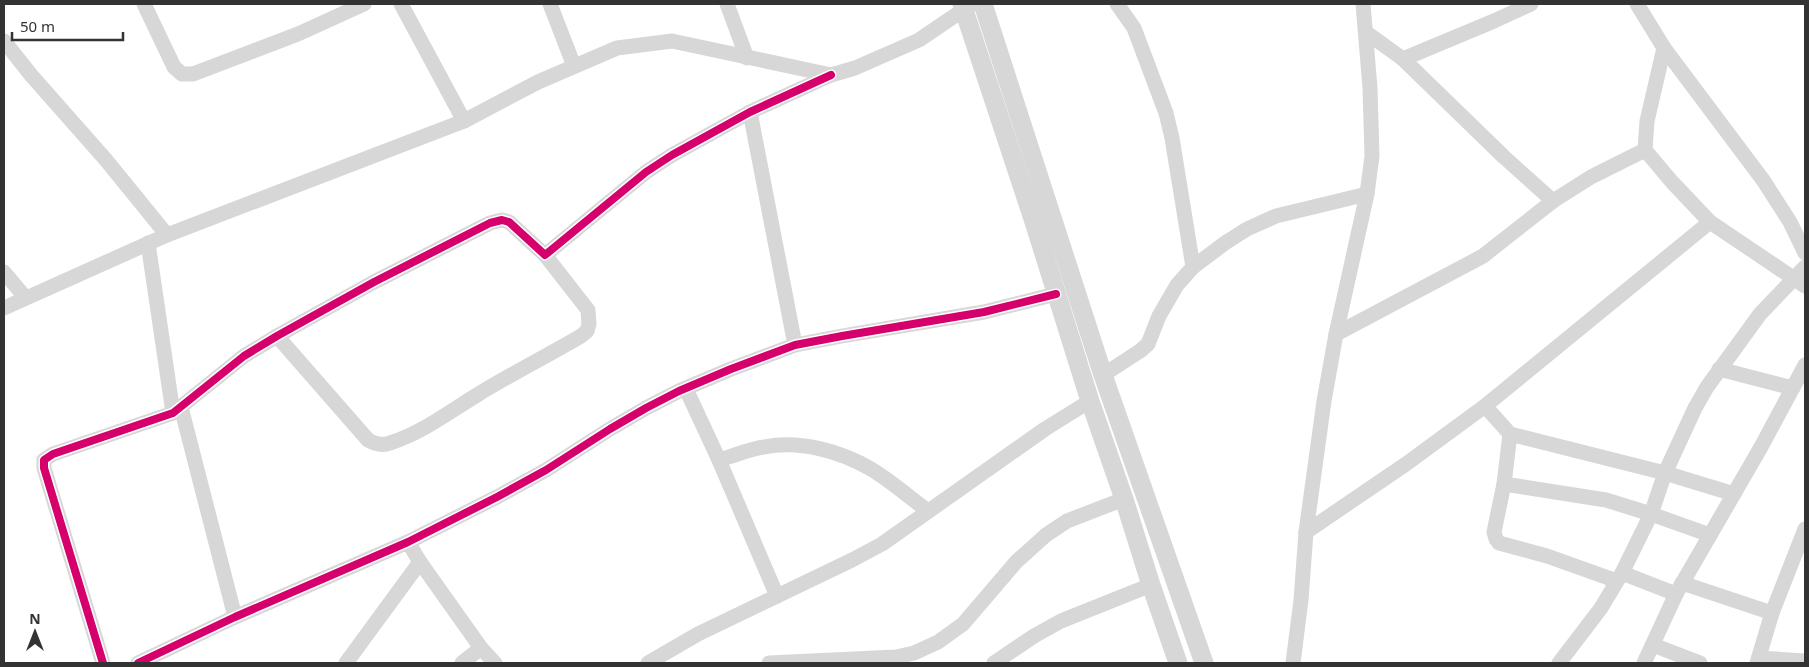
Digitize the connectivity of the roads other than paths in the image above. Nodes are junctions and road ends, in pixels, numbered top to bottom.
1 (144, 4) edge
2 (364, 4) edge
3 (401, 4) edge
4 (550, 4) edge
5 (727, 4) edge
6 (983, 4) edge
7 (1117, 4) edge
8 (1363, 4) edge
9 (1531, 4) edge
10 (1637, 4) edge
11 (966, 5) edge
12 (1367, 33) junction
13 (4, 41) edge
14 (1664, 48) junction
15 (747, 58) junction
16 (1403, 59) junction
17 (574, 66) junction
18 (831, 75) junction
19 (750, 112) junction
20 (464, 121) junction
21 (1644, 150) junction
22 (1367, 194) junction
23 (1553, 201) junction
24 (1710, 222) junction
25 (1798, 223) edge
26 (167, 235) junction
27 (148, 243) junction
28 (1805, 253) edge
29 (545, 256) junction
30 (1193, 267) junction
31 (4, 272) edge
32 (1802, 277) edge
33 (1056, 294) junction
34 (25, 298) junction
35 (4, 308) edge
36 (1336, 334) junction
37 (277, 336) junction
38 (795, 346) junction
39 (1805, 365) edge
40 (1719, 369) junction
41 (1103, 375) junction
42 (686, 388) junction
43 (1794, 388) junction
44 (1090, 401) junction
45 (1485, 406) junction
46 (177, 410) junction
47 (1510, 434) junction
48 (719, 460) junction
49 (1665, 473) junction
50 (1504, 484) junction
51 (1734, 494) junction
52 (1148, 500) junction
53 (1126, 503) junction
54 (928, 511) junction
55 (1651, 514) junction
56 (1805, 529) edge
57 (1306, 532) junction
58 (1710, 535) junction
59 (408, 542) junction
60 (420, 562) junction
61 (1620, 577) junction
62 (1151, 585) junction
63 (1679, 588) junction
64 (777, 596) junction
65 (1772, 613) junction
66 (235, 616) junction
67 (1653, 645) junction
68 (481, 648) junction
69 (1758, 661) edge
70 (1805, 661) edge
71 (103, 663) edge
72 (138, 663) edge
73 (346, 663) edge
74 (462, 663) edge
75 (495, 663) edge
76 (648, 663) edge
77 (769, 663) edge
78 (994, 663) edge
79 (1178, 663) edge
80 (1204, 663) edge
81 (1293, 663) edge
82 (1559, 663) edge
83 (1644, 663) edge
84 (1700, 663) edge

1 - 2 street
3 - 20 street
4 - 17 street
5 - 15 street
6 - 41 street
7 - 30 street
8 - 12 street
9 - 16 street
10 - 14 street
11 - 18 street
11 - 33 street
12 - 16 street
12 - 22 street
13 - 26 street
14 - 21 street
14 - 25 street
15 - 17 street
15 - 18 street
16 - 23 street
17 - 20 street
18 - 19 street
19 - 29 street
19 - 38 street
20 - 26 street
21 - 23 street
21 - 24 street
22 - 30 street
22 - 36 street
23 - 36 street
24 - 32 street
24 - 45 street
25 - 28 street
26 - 27 street
27 - 34 street
27 - 46 street
29 - 37 street
29 - 37 street
30 - 41 street
31 - 34 street
32 - 40 street
33 - 38 street
33 - 44 street
34 - 35 street
36 - 57 street
37 - 46 street
38 - 42 street
39 - 43 street
40 - 43 street
40 - 49 street
41 - 52 street
42 - 48 street
42 - 59 street
43 - 51 street
44 - 53 street
44 - 54 street
45 - 47 street
45 - 57 street
46 - 66 street
46 - 71 street
47 - 49 street
47 - 50 street
48 - 54 street
48 - 64 street
49 - 51 street
49 - 55 street
50 - 55 street
50 - 61 street
51 - 58 street
52 - 53 street
52 - 80 street
53 - 62 street
53 - 77 street
54 - 64 street
55 - 58 street
55 - 61 street
56 - 65 street
57 - 81 street
58 - 63 street
59 - 60 street
59 - 66 street
60 - 68 street
60 - 73 street
61 - 63 street
61 - 82 street
62 - 78 street
62 - 79 street
63 - 65 street
63 - 67 street
64 - 76 street
65 - 69 street
66 - 72 street
67 - 83 street
67 - 84 street
68 - 74 street
68 - 75 street
69 - 70 street

